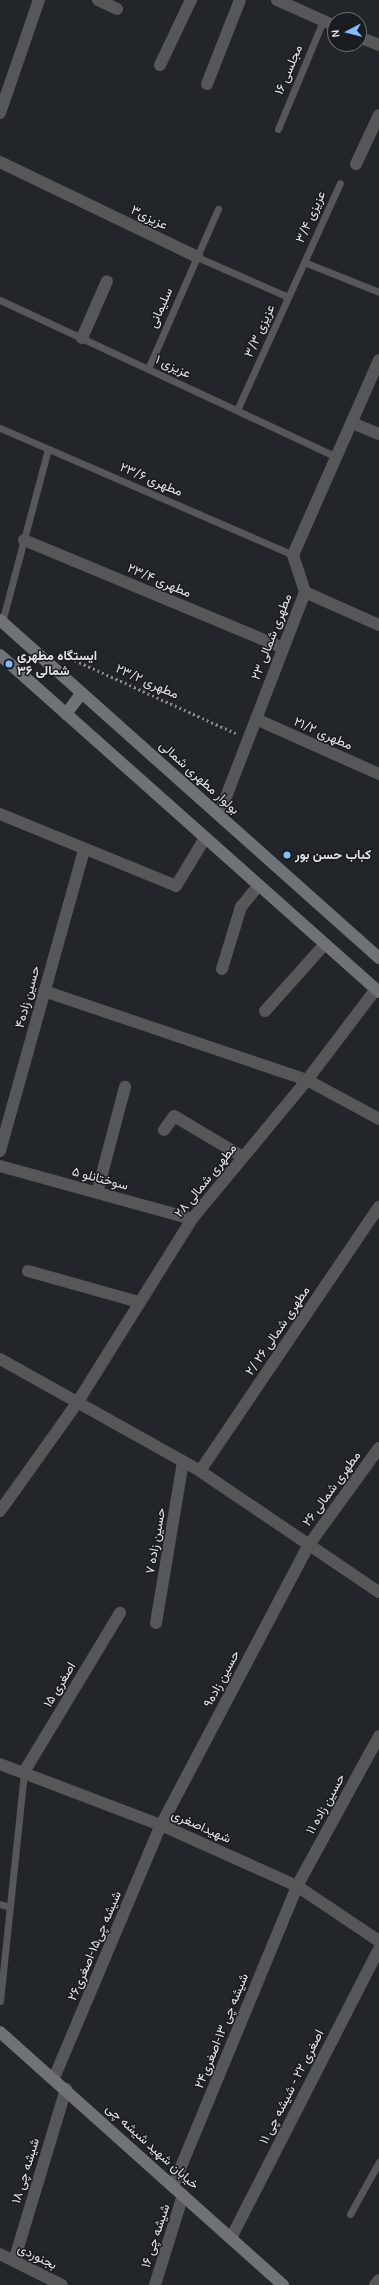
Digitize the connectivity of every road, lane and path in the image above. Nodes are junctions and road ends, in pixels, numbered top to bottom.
1 (38, 0) edge
2 (98, 0) edge
3 (191, 0) edge
4 (240, 0) edge
5 (276, 0) edge
6 (117, 9) dead end
7 (324, 21) junction
8 (327, 22) edge
9 (367, 40) edge
10 (379, 45) edge
11 (160, 65) dead end
12 (207, 84) dead end
13 (0, 113) edge
14 (379, 115) edge
15 (278, 129) dead end
16 (0, 162) edge
17 (356, 164) dead end
18 (340, 183) dead end
19 (218, 209) dead end
20 (197, 257) junction
21 (304, 262) junction
22 (107, 281) dead end
23 (379, 292) edge
24 (288, 297) junction
25 (0, 300) edge
26 (82, 338) junction
27 (379, 360) edge
28 (148, 368) junction
29 (237, 410) junction
30 (352, 424) junction
31 (0, 428) edge
32 (379, 434) edge
33 (48, 449) junction
34 (337, 456) junction
35 (24, 540) junction
36 (293, 555) junction
37 (304, 592) junction
38 (1, 621) edge
39 (379, 625) edge
40 (283, 648) junction
41 (59, 653) dead end
42 (0, 655) edge
43 (82, 694) junction
44 (66, 714) junction
45 (256, 719) junction
46 (248, 739) junction
47 (379, 774) edge
48 (0, 814) edge
49 (219, 815) junction
50 (205, 838) junction
51 (84, 850) junction
52 (259, 885) junction
53 (325, 944) junction
54 (379, 958) edge
55 (222, 969) dead end
56 (44, 991) junction
57 (378, 991) edge
58 (265, 1011) dead end
59 (307, 1080) junction
60 (125, 1087) dead end
61 (379, 1119) edge
62 (164, 1130) dead end
63 (0, 1151) edge
64 (243, 1158) junction
65 (0, 1166) edge
66 (97, 1193) junction
67 (379, 1207) edge
68 (192, 1219) junction
69 (28, 1271) dead end
70 (139, 1302) junction
71 (0, 1359) edge
72 (77, 1403) junction
73 (379, 1448) edge
74 (183, 1462) junction
75 (200, 1471) junction
76 (0, 1511) edge
77 (308, 1546) junction
78 (379, 1592) edge
79 (120, 1613) dead end
80 (156, 1623) dead end
81 (379, 1736) edge
82 (0, 1764) edge
83 (24, 1772) junction
84 (161, 1825) junction
85 (297, 1886) junction
86 (0, 1904) edge
87 (10, 1907) junction
88 (379, 1941) edge
89 (379, 1949) edge
90 (0, 2002) edge
91 (0, 2032) edge
92 (54, 2078) junction
93 (66, 2089) junction
94 (379, 2162) edge
95 (174, 2186) junction
96 (183, 2195) junction
97 (350, 2214) dead end
98 (231, 2238) junction
99 (0, 2254) edge
100 (14, 2261) junction
101 (379, 2280) edge
102 (62, 2285) edge
103 (155, 2285) edge
104 (283, 2285) edge
105 (374, 2285) edge

1 - 13 street
2 - 6 street
3 - 11 street
4 - 12 street
5 - 7 street
7 - 8 street
7 - 15 lane, مجلسی ۱۶
9 - 10 street
14 - 17 street
16 - 20 street, عزیزی۳
18 - 21 lane, عزیزی ۳/۴
19 - 20 lane, سلیمانی
20 - 24 lane, عزیزی۳
20 - 28 lane, سلیمانی
21 - 23 lane
21 - 24 lane, عزیزی ۳/۳
22 - 26 street
24 - 29 lane, عزیزی ۳/۳
25 - 26 lane, عزیزی ۱
26 - 28 lane, عزیزی ۱
27 - 30 street
28 - 29 lane, عزیزی ۱
29 - 34 lane, عزیزی ۱
30 - 32 street
30 - 34 street
31 - 33 lane, مطهری ۲۳/۶
33 - 35 lane
33 - 36 lane, مطهری ۲۳/۶
34 - 36 street
35 - 38 lane
35 - 40 street, مطهری ۲۳/۴
36 - 37 street, مطهری شمالی ۲۳
37 - 39 street
37 - 40 street, مطهری شمالی ۲۳
38 - 43 main road, بولوار مطهری شمالی
40 - 45 street, مطهری شمالی ۲۳
41 - 46 path, مطهری ۲۳/۲
42 - 44 main road
43 - 44 main road
43 - 49 main road, بولوار مطهری شمالی
44 - 50 main road
45 - 46 street, مطهری شمالی ۲۳
45 - 47 street, مطهری ۲۱/۲
46 - 49 street, مطهری شمالی ۲۳
48 - 51 street
49 - 54 main road, بولوار مطهری شمالی
50 - 51 street
50 - 52 main road
51 - 56 street, حسین زاده۴
52 - 53 main road
52 - 55 street
53 - 57 main road
53 - 58 street
56 - 59 street
56 - 63 street, حسین زاده۴
57 - 59 street, مطهری شمالی ۲۸
59 - 61 street
59 - 64 street, مطهری شمالی ۲۸
60 - 66 street
62 - 64 street
64 - 68 street, مطهری شمالی ۲۸
65 - 66 street, سوختانلو ۵
66 - 68 street, سوختانلو ۵
67 - 75 street, مطهری شمالی ۲۶ /۲
68 - 70 street, مطهری شمالی ۲۸
69 - 70 street
70 - 72 street, مطهری شمالی ۲۸
71 - 72 street
72 - 74 street
72 - 76 street, مطهری شمالی ۲۸
73 - 77 street, مطهری شمالی ۲۶
74 - 75 street
74 - 80 street, حسین زاده ۷
75 - 77 street
77 - 78 street
77 - 84 street, حسین زاده۹
79 - 83 street, اصغری ۱۵
81 - 85 street, حسین زاده ۱۱
82 - 83 street, شهیداصغری
83 - 84 street, شهیداصغری
83 - 87 lane
84 - 85 street, شهیداصغری
84 - 92 street, شیشه چی۱۵-اصغری۲۶
85 - 88 street, شهیداصغری
85 - 95 street, شیشه چی ۱۳-اصغری۲۴
86 - 87 lane
87 - 90 lane
89 - 98 street, اصغری ۲۲ - شیشه چی ۱۱
91 - 92 main road, خیابان شهید شیشه چی
92 - 93 main road, خیابان شهید شیشه چی
93 - 95 main road, خیابان شهید شیشه چی
93 - 100 street, شیشه چی ۱۸
94 - 97 lane
95 - 96 main road, خیابان شهید شیشه چی
96 - 98 main road, خیابان شهید شیشه چی
96 - 103 street, شیشه چی ۱۶
98 - 104 main road, خیابان شهید شیشه چی
99 - 100 street, بجنوردی
100 - 102 street, بجنوردی
101 - 105 street

